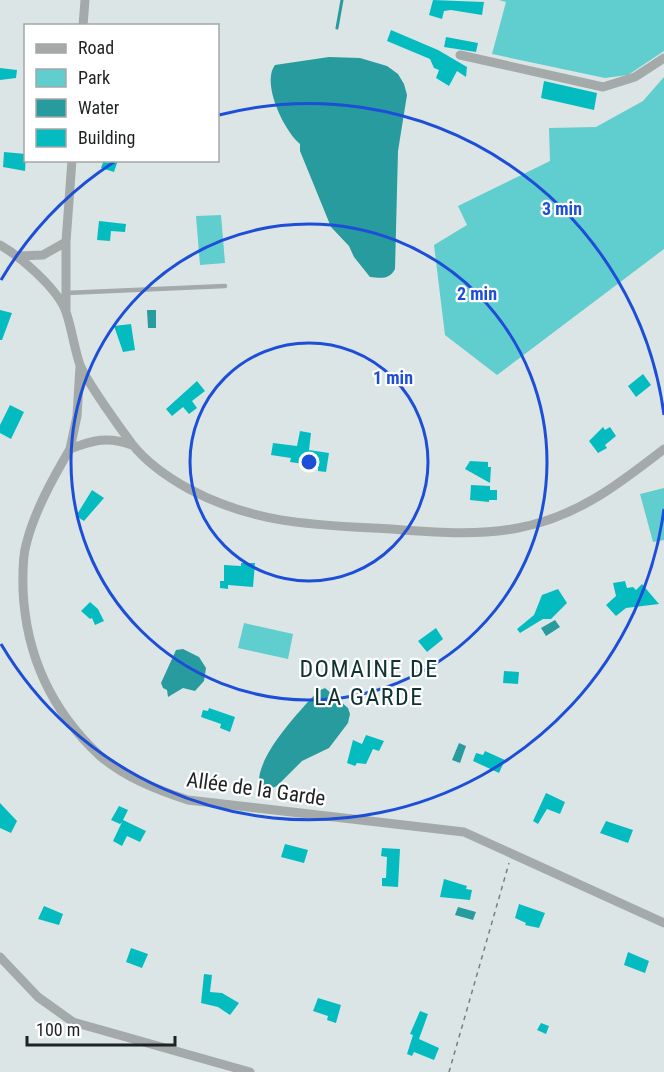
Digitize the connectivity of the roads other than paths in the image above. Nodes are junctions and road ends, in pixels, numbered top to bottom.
1 (85, 0) edge
2 (83, 24) edge
3 (460, 55) dead end
4 (664, 58) edge
5 (72, 162) edge
6 (66, 242) junction
7 (0, 245) edge
8 (19, 256) junction
9 (225, 286) dead end
10 (66, 293) junction
11 (66, 309) junction
12 (80, 366) junction
13 (133, 446) junction
14 (70, 449) junction
15 (664, 449) edge
16 (664, 923) edge
17 (0, 957) edge
18 (250, 1072) edge

1 - 2 street
3 - 4 street
5 - 6 street
6 - 8 street
6 - 10 street
7 - 8 street, Allée de la Garde
8 - 11 street, Allée de la Garde
9 - 10 lane
10 - 11 street
11 - 12 street, Allée de la Garde
12 - 13 street, Allée de la Garde
12 - 14 street, Allée de la Garde
13 - 14 street, Allée de la Garde
13 - 15 street, Allée de la Garde
14 - 16 street, Allée de la Garde
17 - 18 street

